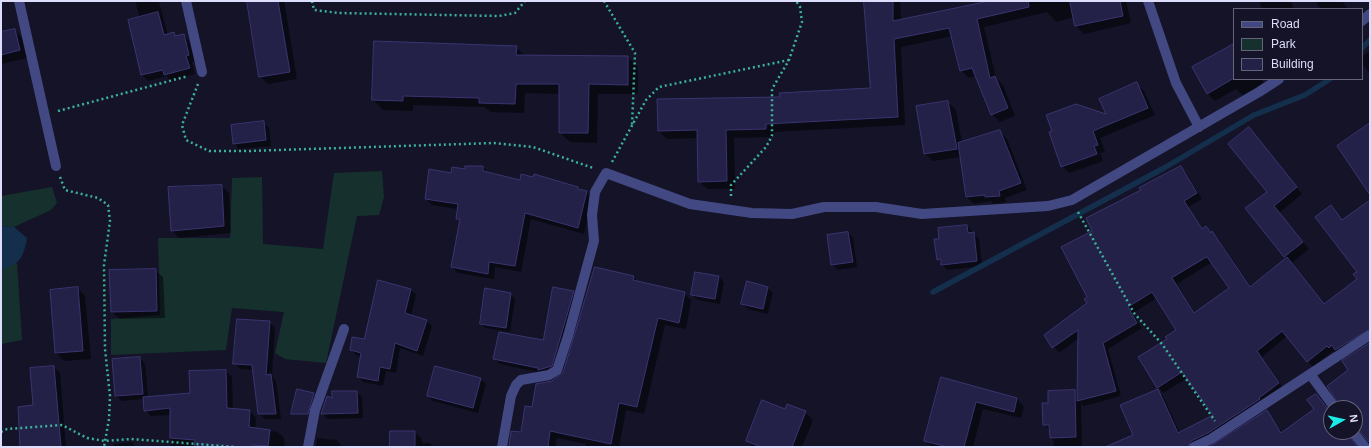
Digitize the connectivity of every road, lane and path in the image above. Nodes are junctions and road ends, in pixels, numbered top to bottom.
1 (19, 1) edge
2 (186, 1) edge
3 (312, 1) edge
4 (525, 1) edge
5 (604, 1) edge
6 (796, 1) edge
7 (1148, 1) edge
8 (790, 60) junction
9 (202, 72) junction
10 (1277, 80) edge
11 (44, 115) junction
12 (1199, 126) junction
13 (632, 127) junction
14 (56, 166) joint
15 (606, 173) junction
16 (731, 210) junction
17 (1077, 211) dead end
18 (344, 329) dead end
19 (1370, 335) edge
20 (1310, 374) junction
21 (1329, 400) edge
22 (1222, 431) junction
23 (1, 432) edge
24 (105, 441) junction
25 (104, 447) edge
26 (236, 447) edge
27 (308, 447) edge
28 (502, 447) edge
29 (1194, 447) edge

1 - 11 street
2 - 9 street
3 - 4 path
5 - 13 path
6 - 8 path
7 - 12 street
8 - 13 path
8 - 16 path
9 - 11 path
9 - 15 path
10 - 12 street
11 - 14 street
12 - 16 street
13 - 15 path
14 - 24 path
15 - 16 street
15 - 28 street
17 - 22 path
18 - 27 street
19 - 20 street
20 - 21 street
20 - 22 street
22 - 29 street
23 - 24 path
24 - 25 path
24 - 26 path

